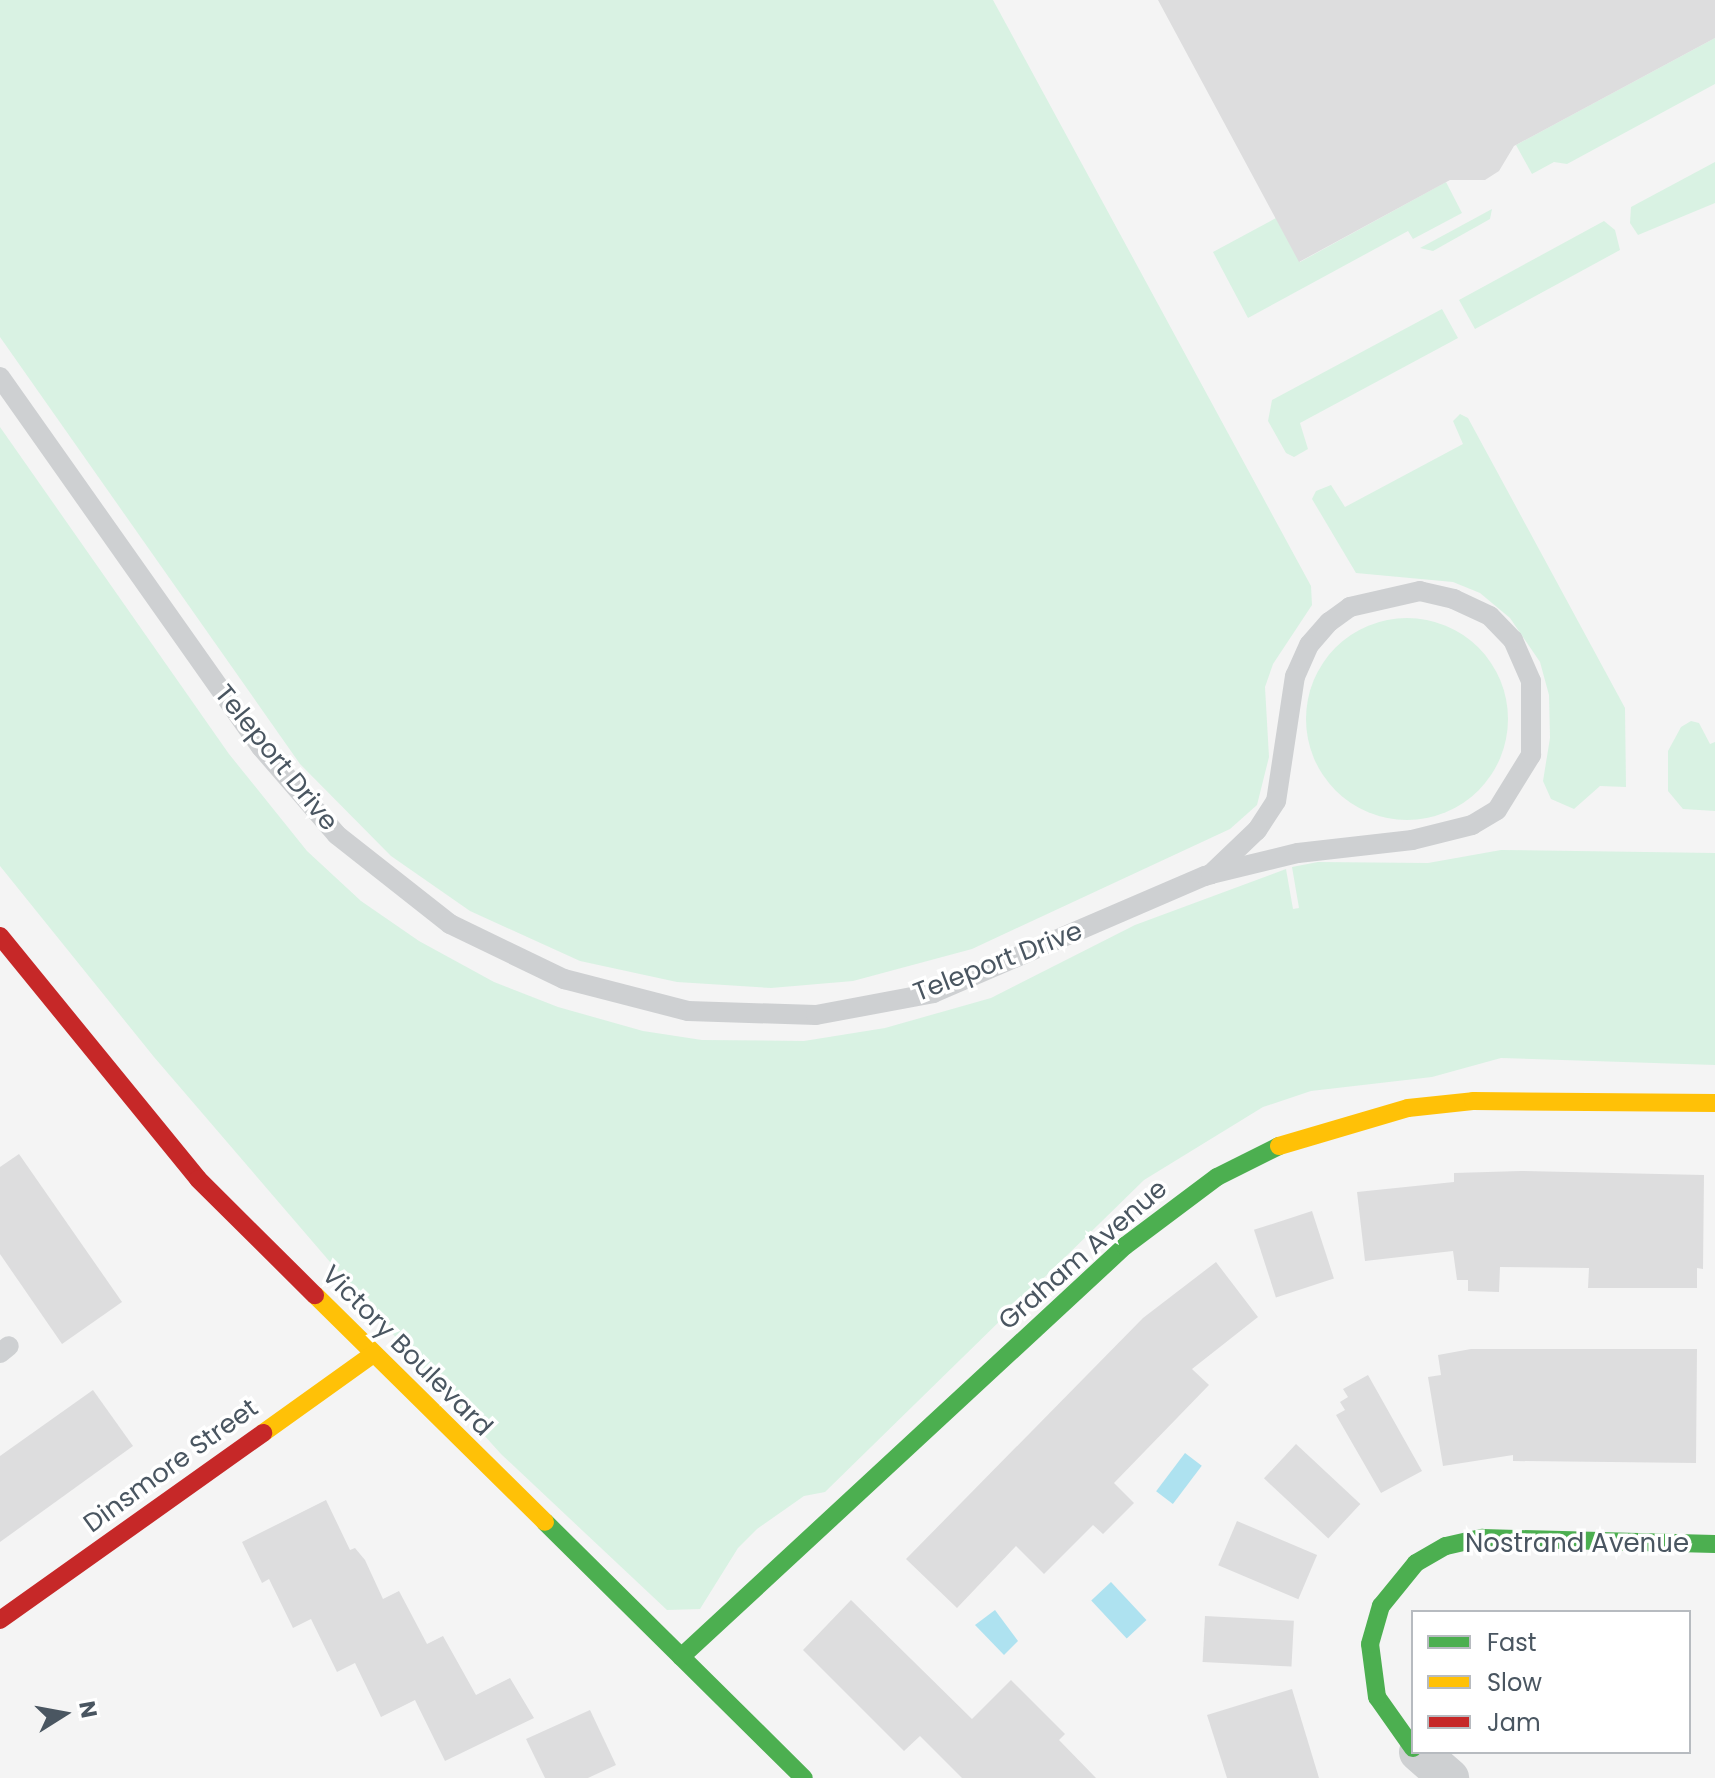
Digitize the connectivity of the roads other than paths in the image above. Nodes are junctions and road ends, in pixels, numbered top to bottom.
1 (0, 377) edge
2 (1211, 874) junction
3 (0, 936) edge
4 (1715, 1103) edge
5 (372, 1355) junction
6 (1715, 1544) edge
7 (0, 1620) edge
8 (681, 1657) junction
9 (1411, 1746) edge
10 (1421, 1754) edge
11 (804, 1778) edge
12 (1449, 1778) edge

1 - 2 lane, Teleport Drive
2 - 2 lane, Teleport Drive
3 - 5 street, Victory Boulevard
4 - 8 street, Graham Avenue
5 - 7 street, Dinsmore Street
5 - 8 street, Victory Boulevard
6 - 9 street, Nostrand Avenue
8 - 11 street, Victory Boulevard
10 - 12 street

